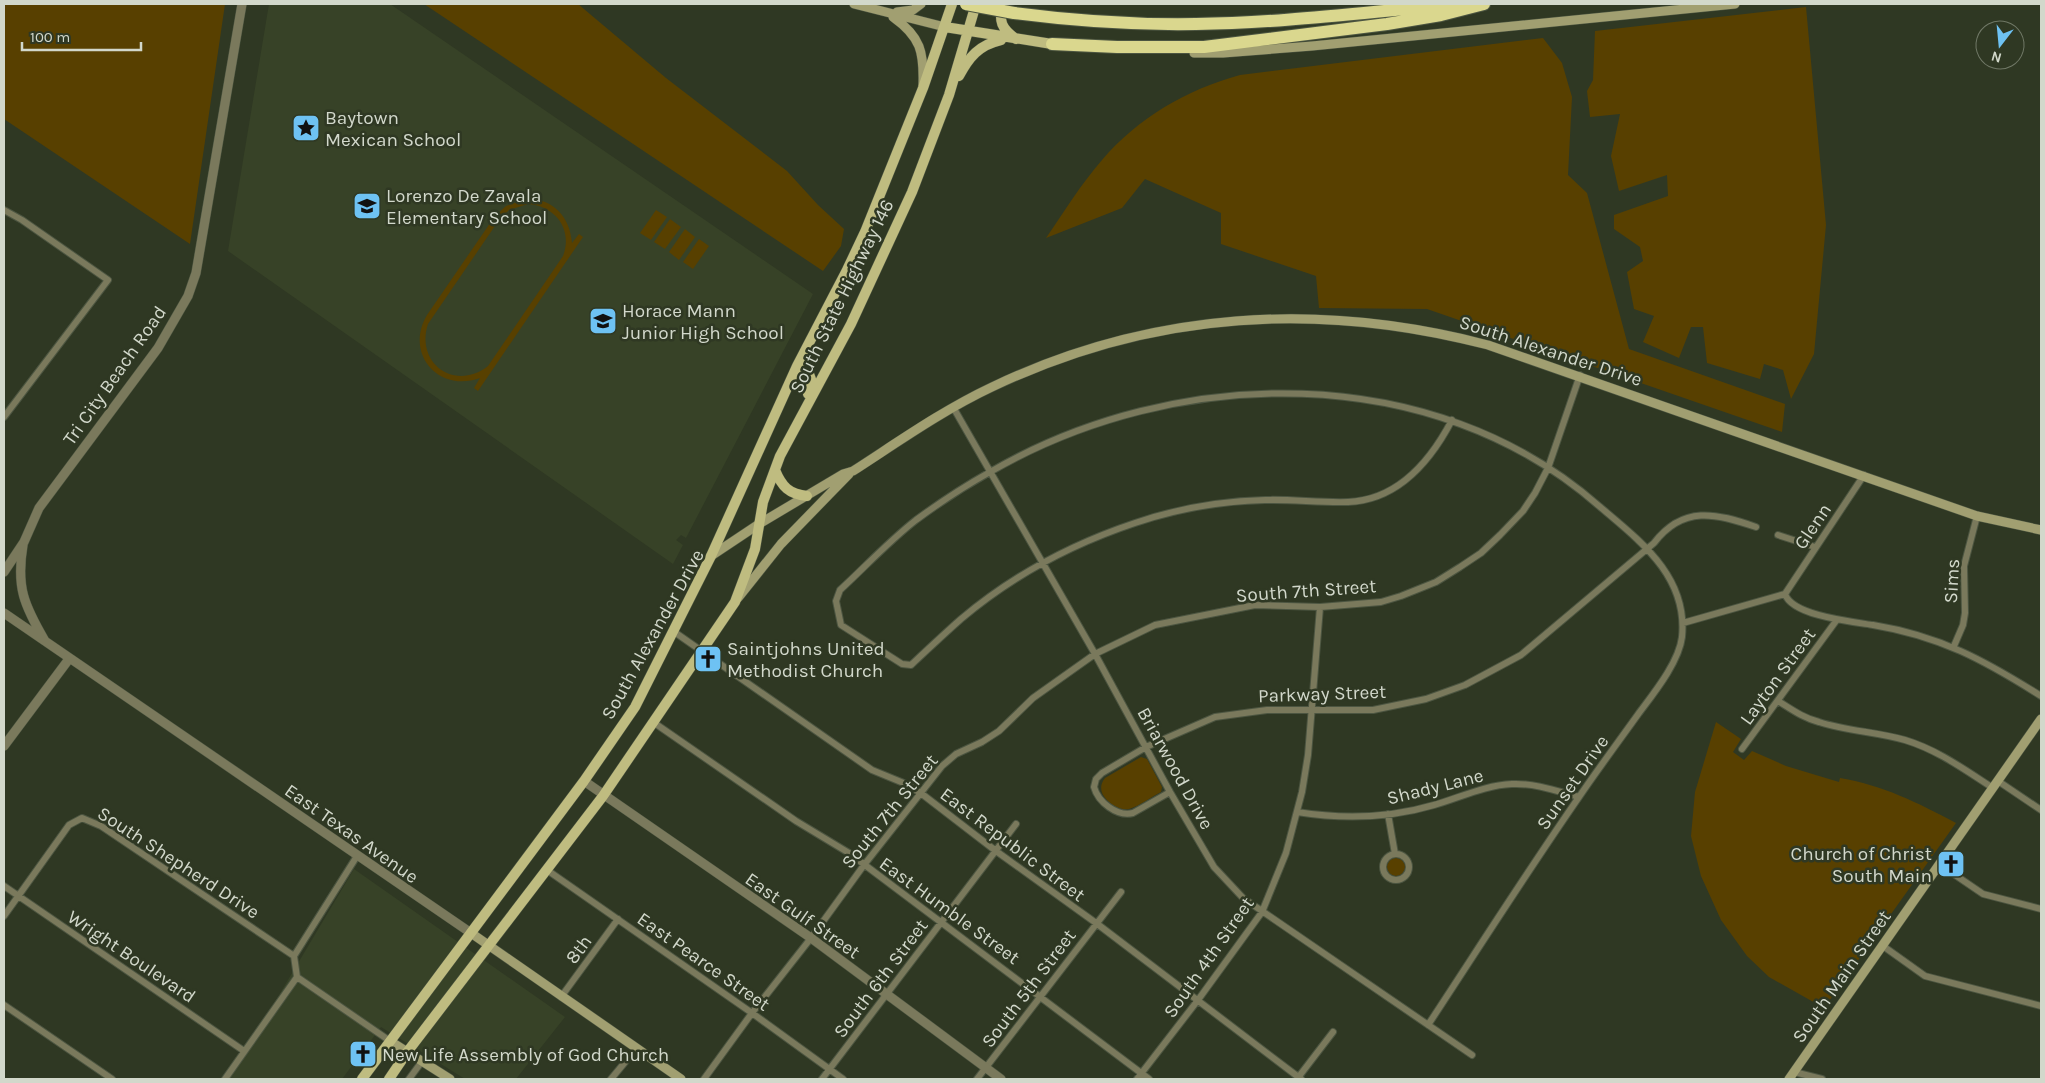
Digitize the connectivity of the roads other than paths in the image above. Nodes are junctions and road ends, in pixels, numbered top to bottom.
1 (242, 4) edge
2 (854, 4) edge
3 (921, 4) edge
4 (952, 4) edge
5 (966, 4) edge
6 (976, 4) edge
7 (1002, 4) edge
8 (1461, 4) edge
9 (1484, 4) edge
10 (1735, 4) edge
11 (886, 12) junction
12 (944, 27) junction
13 (968, 32) junction
14 (1011, 39) junction
15 (1052, 44) junction
16 (923, 88) junction
17 (949, 94) junction
18 (4, 210) edge
19 (797, 366) junction
20 (1580, 375) junction
21 (953, 407) junction
22 (802, 414) junction
23 (4, 417) edge
24 (1452, 420) junction
25 (1548, 468) junction
26 (775, 470) junction
27 (853, 470) junction
28 (991, 471) junction
29 (1864, 476) junction
30 (807, 496) junction
31 (1977, 516) junction
32 (758, 524) junction
33 (1756, 527) dead end
34 (2041, 530) edge
35 (1778, 534) dead end
36 (24, 542) junction
37 (1815, 547) junction
38 (1647, 548) junction
39 (711, 556) junction
40 (1042, 563) junction
41 (4, 572) edge
42 (1785, 594) junction
43 (735, 602) junction
44 (1320, 606) junction
45 (4, 613) edge
46 (1836, 620) junction
47 (1683, 623) junction
48 (673, 631) junction
49 (47, 643) junction
50 (1954, 646) junction
51 (701, 650) junction
52 (1096, 654) junction
53 (69, 659) junction
54 (2041, 696) edge
55 (1778, 701) junction
56 (1312, 711) junction
57 (2041, 719) edge
58 (654, 722) junction
59 (4, 746) edge
60 (1146, 747) junction
61 (1742, 749) dead end
62 (584, 782) junction
63 (1996, 784) junction
64 (1170, 792) junction
65 (922, 794) junction
66 (603, 796) junction
67 (1579, 797) junction
68 (2041, 810) edge
69 (1297, 812) junction
70 (1388, 814) junction
71 (1016, 824) dead end
72 (996, 852) junction
73 (1395, 854) junction
74 (357, 856) junction
75 (1939, 864) junction
76 (864, 865) junction
77 (547, 870) junction
78 (4, 886) edge
79 (1121, 892) dead end
80 (18, 896) junction
81 (2041, 909) edge
82 (1262, 912) junction
83 (4, 916) edge
84 (618, 919) junction
85 (942, 922) junction
86 (1096, 924) junction
87 (471, 933) junction
88 (811, 938) junction
89 (488, 946) junction
90 (1883, 946) junction
91 (294, 956) junction
92 (297, 977) junction
93 (888, 995) junction
94 (1040, 995) junction
95 (562, 997) junction
96 (1198, 1000) junction
97 (4, 1005) edge
98 (2041, 1006) edge
99 (752, 1013) junction
100 (1428, 1025) junction
101 (1333, 1032) dead end
102 (390, 1041) junction
103 (636, 1049) junction
104 (244, 1051) junction
105 (408, 1051) junction
106 (1472, 1055) dead end
107 (423, 1060) junction
108 (986, 1068) junction
109 (830, 1069) junction
110 (1139, 1076) edge
111 (1792, 1076) edge
112 (112, 1079) edge
113 (225, 1079) edge
114 (362, 1079) edge
115 (389, 1079) edge
116 (409, 1079) edge
117 (450, 1079) edge
118 (611, 1079) edge
119 (681, 1079) edge
120 (704, 1079) edge
121 (822, 1079) edge
122 (843, 1079) edge
123 (977, 1079) edge
124 (1001, 1079) edge
125 (1149, 1079) edge
126 (1298, 1079) edge
127 (1822, 1079) edge

1 - 36 street, Tri City Beach Road
2 - 11 main road
3 - 11 main road
4 - 12 main road, South State Highway 146
5 - 8 highway, bridge
6 - 13 main road, South State Highway 146
7 - 14 main road
9 - 15 highway
10 - 15 main road
11 - 12 main road
11 - 16 main road
12 - 13 main road
12 - 16 main road, South State Highway 146
13 - 14 main road
13 - 17 main road, South State Highway 146
14 - 15 main road
14 - 17 main road
16 - 19 main road, South State Highway 146
17 - 22 main road, South State Highway 146
18 - 23 street
19 - 22 main road
19 - 39 main road, South State Highway 146
20 - 21 main road, South Alexander Drive
20 - 25 street, South 7th Street
20 - 29 main road, South Alexander Drive
21 - 27 main road, South Alexander Drive
21 - 28 street, Briarwood Drive
22 - 26 main road, South State Highway 146
24 - 25 street, Sunset Drive
24 - 28 street, Sunset Drive
24 - 40 street
25 - 38 street, Sunset Drive
25 - 44 street, South 7th Street
26 - 30 main road
26 - 32 main road, South State Highway 146
27 - 30 main road, South Alexander Drive
27 - 43 main road, South Alexander Drive
28 - 40 street, Briarwood Drive
28 - 40 street, Sunset Drive
29 - 31 main road, South Alexander Drive
29 - 37 street, Glenn
30 - 32 main road, South Alexander Drive
31 - 34 main road, South Alexander Drive
31 - 50 street, Sims
32 - 39 main road, South Alexander Drive
32 - 43 main road, South State Highway 146
33 - 38 street, Parkway Street
35 - 37 street
36 - 41 street, Tri City Beach Road
36 - 49 street
37 - 42 street, Glenn
38 - 47 street, Sunset Drive
38 - 56 street, Parkway Street
39 - 48 main road, South Alexander Drive
40 - 52 street, Briarwood Drive
42 - 46 street
42 - 47 street
43 - 51 main road, South Alexander Drive
44 - 52 street, South 7th Street
44 - 56 street, South 4th Street
45 - 49 street, East Texas Avenue
46 - 50 street
46 - 55 street, Layton Street
47 - 67 street, Sunset Drive
48 - 51 street, East Republic Street
48 - 62 main road, South Alexander Drive
49 - 53 street, East Texas Avenue
50 - 54 street
51 - 58 main road, South Alexander Drive
51 - 65 street, East Republic Street
52 - 60 street, Briarwood Drive
52 - 65 street, South 7th Street
53 - 59 street
53 - 74 street, East Texas Avenue
55 - 61 street, Layton Street
55 - 63 street
56 - 60 street, Parkway Street
56 - 69 street, South 4th Street
57 - 63 main road, South Main Street
58 - 66 main road, South Alexander Drive
58 - 76 street, East Humble Street
60 - 64 street, Briarwood Drive
60 - 64 street, Parkway Street
62 - 66 street, East Gulf Street
62 - 87 main road, South Alexander Drive
63 - 68 street
63 - 75 main road, South Main Street
64 - 82 street, Briarwood Drive
65 - 72 street, East Republic Street
65 - 76 street, South 7th Street
66 - 77 main road, South Alexander Drive
66 - 88 street, East Gulf Street
67 - 70 street, Shady Lane
67 - 100 street, Sunset Drive
69 - 70 street, Shady Lane
69 - 82 street, South 4th Street
70 - 73 street
71 - 72 street, South 6th Street
72 - 85 street, South 6th Street
72 - 86 street, East Republic Street
73 - 73 street
74 - 87 street, East Texas Avenue
74 - 91 street
75 - 81 street
75 - 90 main road, South Main Street
76 - 85 street, East Humble Street
76 - 88 street, South 7th Street
77 - 84 street, East Pearce Street
77 - 89 main road, South Alexander Drive
78 - 80 street, Wright Boulevard
79 - 86 street, South 5th Street
80 - 83 street
80 - 91 street, South Shepherd Drive
80 - 104 street, Wright Boulevard
82 - 96 street, South 4th Street
82 - 100 street, Briarwood Drive
84 - 95 street, 8th
84 - 99 street, East Pearce Street
85 - 93 street, South 6th Street
85 - 94 street, East Humble Street
86 - 94 street, South 5th Street
86 - 96 street, East Republic Street
87 - 89 main road, East Texas Avenue
87 - 102 main road, South Alexander Drive
88 - 93 street, East Gulf Street
88 - 99 street, South 7th Street
89 - 95 main road, East Texas Avenue
89 - 105 main road, South Alexander Drive
90 - 98 street
90 - 111 main road, South Main Street
91 - 92 street
92 - 102 street
92 - 104 street
93 - 108 street, East Gulf Street
93 - 109 street, South 6th Street
94 - 108 street, South 5th Street
94 - 110 street, East Humble Street
95 - 103 main road, East Texas Avenue
96 - 110 street, South 4th Street
96 - 126 street, East Republic Street
97 - 112 street
99 - 109 street, East Pearce Street
99 - 120 street, South 7th Street
100 - 106 street, Briarwood Drive
101 - 126 street
102 - 105 main road
102 - 114 main road, South Alexander Drive
103 - 118 street
103 - 119 main road, East Texas Avenue
104 - 113 street
105 - 107 main road
105 - 115 main road, South Alexander Drive
107 - 116 street
107 - 117 main road
108 - 123 street, South 5th Street
108 - 124 street, East Gulf Street
109 - 121 street, South 6th Street
109 - 122 street, East Pearce Street
110 - 125 street, East Humble Street
111 - 127 street

